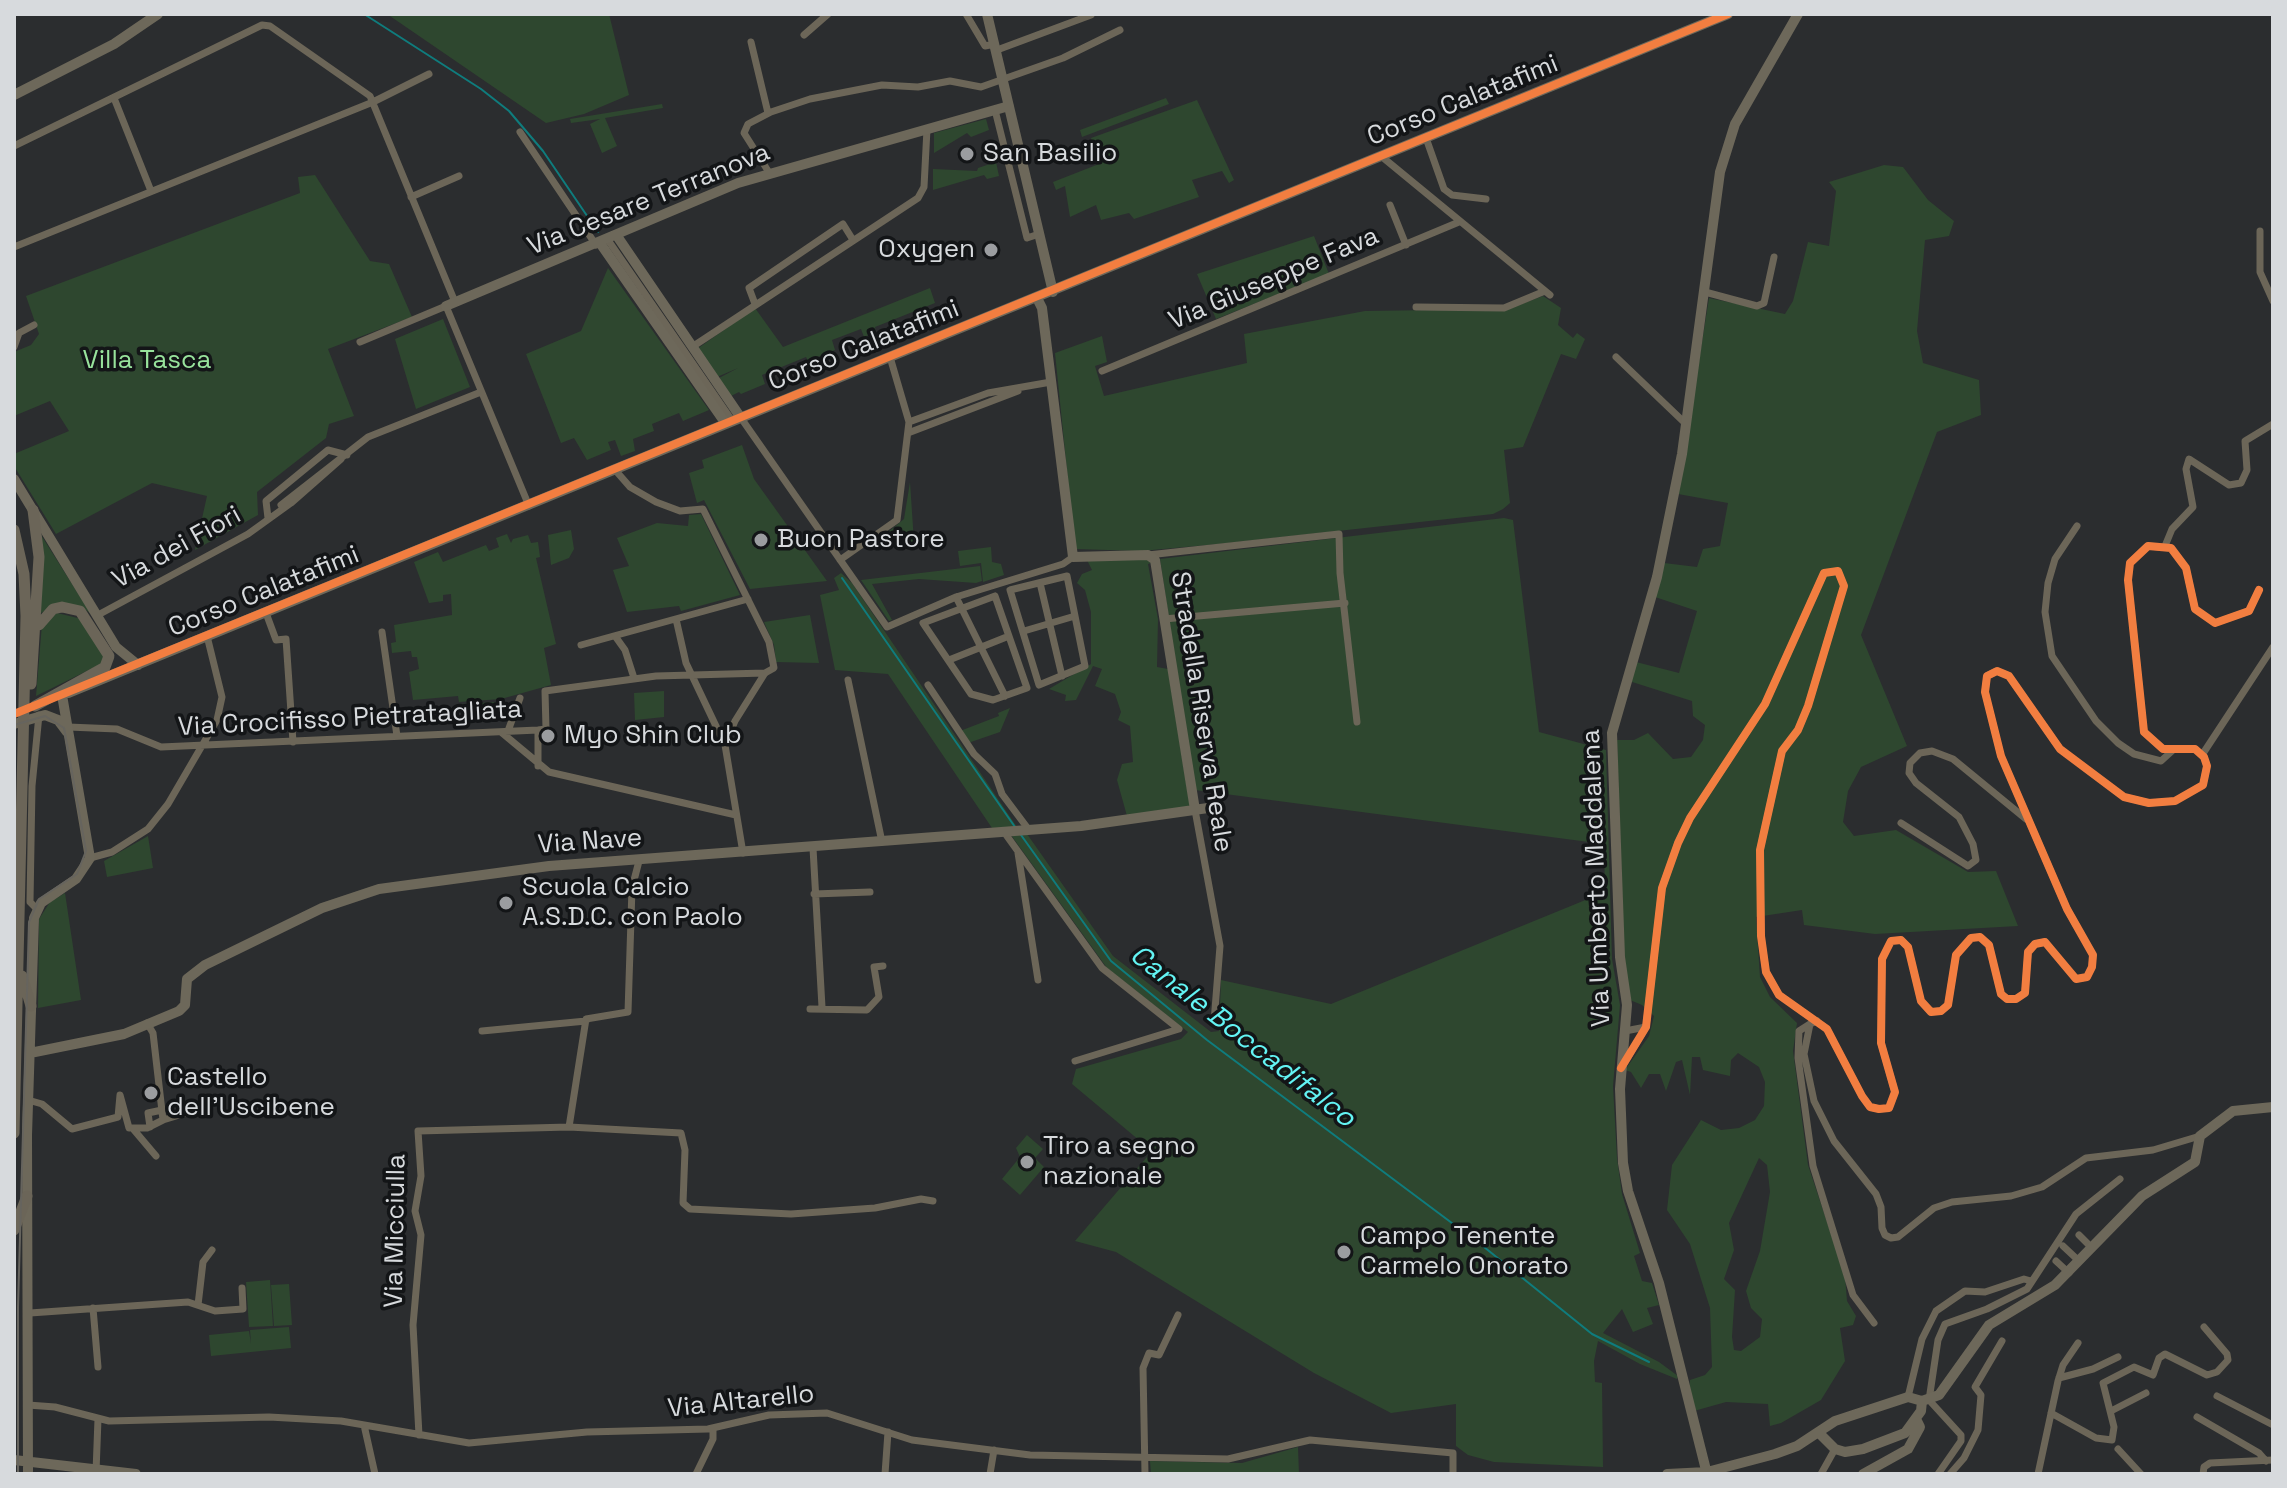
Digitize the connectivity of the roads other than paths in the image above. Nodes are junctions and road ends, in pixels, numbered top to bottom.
1 (158, 14) edge
2 (828, 14) edge
3 (966, 14) edge
4 (987, 14) edge
5 (1728, 14) edge
6 (1798, 14) edge
7 (1091, 15) edge
8 (1120, 30) dead end
9 (804, 35) dead end
10 (751, 42) dead end
11 (996, 47) junction
12 (429, 74) dead end
13 (1004, 81) junction
14 (14, 95) edge
15 (114, 98) junction
16 (373, 102) junction
17 (1009, 106) junction
18 (995, 110) junction
19 (768, 113) junction
20 (927, 129) junction
21 (520, 132) dead end
22 (1426, 138) junction
23 (14, 146) edge
24 (1381, 156) junction
25 (770, 174) junction
26 (459, 176) dead end
27 (1026, 176) junction
28 (1012, 179) junction
29 (151, 191) junction
30 (411, 197) junction
31 (1486, 199) dead end
32 (1390, 205) dead end
33 (1459, 222) junction
34 (2260, 231) dead end
35 (1039, 234) junction
36 (853, 240) junction
37 (605, 241) junction
38 (1406, 245) junction
39 (14, 247) edge
40 (1774, 257) dead end
41 (1053, 292) junction
42 (1705, 292) junction
43 (1037, 298) junction
44 (2273, 301) edge
45 (450, 304) junction
46 (755, 304) junction
47 (1416, 307) dead end
48 (34, 325) dead end
49 (360, 342) dead end
50 (14, 347) edge
51 (692, 347) junction
52 (890, 357) junction
53 (1616, 357) dead end
54 (1102, 371) dead end
55 (1051, 382) junction
56 (1031, 386) junction
57 (481, 392) junction
58 (733, 421) junction
59 (909, 422) junction
60 (1686, 424) junction
61 (2273, 424) edge
62 (908, 433) junction
63 (344, 457) junction
64 (616, 471) junction
65 (14, 479) edge
66 (529, 506) junction
67 (33, 510) junction
68 (271, 516) junction
69 (2077, 526) dead end
70 (14, 530) edge
71 (2165, 546) junction
72 (1148, 555) junction
73 (1073, 557) junction
74 (840, 560) junction
75 (1041, 570) junction
76 (1042, 582) junction
77 (2259, 590) dead end
78 (956, 597) junction
79 (748, 599) junction
80 (1345, 603) junction
81 (961, 609) junction
82 (266, 613) junction
83 (98, 615) junction
84 (1075, 616) junction
85 (676, 619) junction
86 (1164, 619) junction
87 (1050, 624) junction
88 (1024, 631) junction
89 (382, 632) dead end
90 (37, 634) junction
91 (207, 636) junction
92 (615, 636) junction
93 (1009, 636) junction
94 (581, 645) dead end
95 (116, 647) junction
96 (2273, 647) edge
97 (980, 648) junction
98 (949, 660) junction
99 (138, 665) junction
100 (765, 673) junction
101 (692, 674) junction
102 (1062, 676) junction
103 (107, 677) junction
104 (634, 678) junction
105 (848, 680) dead end
106 (928, 685) dead end
107 (62, 695) junction
108 (1005, 696) junction
109 (520, 698) dead end
110 (36, 712) junction
111 (14, 714) edge
112 (1357, 722) dead end
113 (14, 724) edge
114 (538, 730) junction
115 (69, 731) junction
116 (505, 732) junction
117 (397, 736) junction
118 (293, 742) junction
119 (203, 743) junction
120 (24, 745) junction
121 (725, 745) junction
122 (2172, 751) junction
123 (2202, 755) junction
124 (538, 766) junction
125 (1208, 808) dead end
126 (1195, 810) junction
127 (736, 815) junction
128 (2030, 822) junction
129 (1901, 823) dead end
130 (1027, 830) junction
131 (1008, 831) junction
132 (882, 842) junction
133 (813, 848) junction
134 (1018, 851) junction
135 (743, 853) junction
136 (90, 858) junction
137 (639, 861) junction
138 (870, 892) dead end
139 (814, 894) junction
140 (37, 909) junction
141 (18, 964) junction
142 (883, 966) dead end
143 (1038, 980) dead end
144 (31, 1006) junction
145 (822, 1007) junction
146 (810, 1009) dead end
147 (586, 1021) junction
148 (1214, 1022) dead end
149 (1813, 1022) junction
150 (147, 1023) junction
151 (1646, 1027) junction
152 (482, 1031) dead end
153 (1624, 1036) junction
154 (1639, 1040) junction
155 (30, 1053) junction
156 (1075, 1061) dead end
157 (1621, 1068) junction
158 (28, 1100) junction
159 (2273, 1107) edge
160 (162, 1110) junction
161 (186, 1113) dead end
162 (163, 1120) junction
163 (150, 1127) junction
164 (569, 1127) junction
165 (134, 1130) junction
166 (14, 1133) edge
167 (2200, 1136) junction
168 (156, 1156) dead end
169 (2120, 1179) dead end
170 (27, 1196) junction
171 (933, 1201) dead end
172 (14, 1230) edge
173 (2079, 1235) dead end
174 (2063, 1246) dead end
175 (2091, 1247) junction
176 (212, 1250) dead end
177 (2056, 1261) dead end
178 (2079, 1261) junction
179 (2069, 1273) junction
180 (2031, 1281) junction
181 (242, 1288) dead end
182 (198, 1305) junction
183 (93, 1308) junction
184 (30, 1313) junction
185 (1178, 1315) dead end
186 (1874, 1323) dead end
187 (2204, 1327) dead end
188 (2002, 1341) dead end
189 (2078, 1343) dead end
190 (2118, 1357) dead end
191 (98, 1367) dead end
192 (2059, 1378) junction
193 (2146, 1393) dead end
194 (2217, 1396) dead end
195 (1908, 1397) junction
196 (1926, 1401) junction
197 (28, 1405) junction
198 (2111, 1411) junction
199 (2051, 1413) junction
200 (2197, 1417) dead end
201 (98, 1419) junction
202 (1916, 1419) junction
203 (364, 1425) junction
204 (2273, 1425) edge
205 (713, 1428) junction
206 (888, 1432) junction
207 (1819, 1433) junction
208 (419, 1435) junction
209 (1835, 1449) junction
210 (2118, 1449) dead end
211 (994, 1450) junction
212 (1145, 1457) junction
213 (2269, 1461) edge
214 (28, 1462) junction
215 (14, 1463) edge
216 (96, 1472) edge
217 (1707, 1473) edge
218 (27, 1474) edge
219 (136, 1474) edge
220 (375, 1474) edge
221 (696, 1474) edge
222 (885, 1474) edge
223 (990, 1474) edge
224 (1145, 1474) edge
225 (1453, 1474) edge
226 (1667, 1474) edge
227 (1821, 1474) edge
228 (1863, 1474) edge
229 (1938, 1474) edge
230 (1950, 1474) edge
231 (2038, 1474) edge
232 (2141, 1474) edge
233 (2203, 1474) edge

1 - 14 street
2 - 9 street
3 - 11 street
4 - 11 street
5 - 22 street, Corso Calatafimi
6 - 42 street, Via Umberto Maddalena
7 - 11 street
8 - 13 street
10 - 19 street
11 - 13 street
12 - 16 street
13 - 17 street
13 - 19 street
15 - 16 street
15 - 23 street
15 - 29 street
16 - 29 street
16 - 30 street
17 - 18 street, Via Cesare Terranova
17 - 27 street
18 - 20 street, Via Cesare Terranova
18 - 28 street
19 - 25 street
20 - 25 street, Via Cesare Terranova
20 - 36 street
21 - 37 street
22 - 24 street, Corso Calatafimi
22 - 31 street
24 - 33 street
24 - 41 street, Corso Calatafimi
25 - 37 street, Via Cesare Terranova
26 - 30 street
27 - 28 street
27 - 35 street
28 - 35 street
29 - 39 street
30 - 45 street
32 - 38 street
33 - 38 street, Via Giuseppe Fava
33 - 47 street
34 - 44 street
35 - 41 street
36 - 46 street
36 - 46 street
37 - 45 street, Via Cesare Terranova
37 - 51 street
37 - 58 street
38 - 54 street, Via Giuseppe Fava
40 - 42 street
41 - 43 street, Corso Calatafimi
42 - 60 street, Via Umberto Maddalena
43 - 52 street, Corso Calatafimi
43 - 55 street
45 - 49 street
45 - 57 street
46 - 51 street
48 - 50 street
51 - 58 street
52 - 58 street, Corso Calatafimi
52 - 59 street
53 - 60 street
55 - 56 street
55 - 73 street
56 - 59 street
56 - 62 street
57 - 63 street, Via dei Fiori
57 - 66 street
58 - 64 street, Corso Calatafimi
58 - 74 street
59 - 62 street
60 - 153 street, Via Umberto Maddalena
61 - 71 street
62 - 74 street
63 - 68 street, Via dei Fiori
63 - 68 street
64 - 66 street, Corso Calatafimi
64 - 79 street
65 - 67 street
66 - 82 street, Corso Calatafimi
67 - 83 street
67 - 90 main road
68 - 83 street, Via dei Fiori
69 - 122 street
70 - 120 main road
71 - 77 street
71 - 122 street
72 - 73 street, Stradella Riserva Reale
72 - 80 street
72 - 86 street, Stradella Riserva Reale
73 - 75 street
74 - 78 street
75 - 76 street
75 - 78 street
76 - 84 street
76 - 87 street
76 - 88 street
78 - 81 street
79 - 85 street
79 - 100 street
80 - 86 street
80 - 112 street
81 - 93 street
81 - 97 street
81 - 98 street
82 - 91 street, Corso Calatafimi
82 - 118 street
83 - 95 street
84 - 87 street
84 - 102 street
85 - 92 street
85 - 101 street
86 - 126 street, Stradella Riserva Reale
87 - 88 street
87 - 102 street
88 - 102 street
89 - 117 street
90 - 110 main road
90 - 120 main road
91 - 99 street, Corso Calatafimi
91 - 119 street
92 - 94 street
92 - 104 street
93 - 97 street
93 - 108 street
95 - 99 street
95 - 103 street
96 - 123 street
97 - 98 street
97 - 108 street
98 - 108 street
99 - 103 street, Corso Calatafimi
100 - 101 street, Via Crocifisso Pietratagliata
100 - 121 street
101 - 104 street, Via Crocifisso Pietratagliata
101 - 121 street
103 - 107 street, Corso Calatafimi
104 - 114 street, Via Crocifisso Pietratagliata
105 - 132 street
106 - 130 street
107 - 110 street, Corso Calatafimi
107 - 115 street
109 - 116 street
110 - 111 street, Corso Calatafimi
110 - 113 street
110 - 115 street
110 - 140 street
114 - 116 street, Via Crocifisso Pietratagliata
114 - 124 street
115 - 119 street, Via Crocifisso Pietratagliata
115 - 136 street
116 - 117 street, Via Crocifisso Pietratagliata
116 - 124 street
117 - 118 street, Via Crocifisso Pietratagliata
118 - 119 street, Via Crocifisso Pietratagliata
119 - 136 street
120 - 141 main road
121 - 127 street
122 - 123 street
123 - 128 street
124 - 127 street
125 - 126 street, Via Nave
126 - 130 street, Via Nave
126 - 148 street, Stradella Riserva Reale
127 - 135 street
128 - 129 street
128 - 149 street
130 - 131 street, Via Nave
131 - 132 street, Via Nave
131 - 134 street
132 - 133 street, Via Nave
133 - 135 street, Via Nave
133 - 139 street
134 - 143 street
134 - 156 street
135 - 137 street, Via Nave
136 - 140 street
137 - 147 street
137 - 150 street, Via Nave
138 - 139 street
139 - 145 street
140 - 144 street
141 - 144 main road
141 - 166 main road
142 - 145 street
144 - 155 street
145 - 146 street
147 - 152 street
147 - 164 street
149 - 151 street
149 - 167 street
149 - 186 street
150 - 155 street, Via Nave
150 - 160 street
151 - 153 street
151 - 154 street
153 - 154 street
153 - 157 street, Via Umberto Maddalena
154 - 157 street
155 - 158 street
157 - 217 street, Via Umberto Maddalena
158 - 165 street
158 - 170 street
159 - 167 street
160 - 162 street
160 - 163 street
161 - 162 street
162 - 163 street
163 - 165 street
164 - 171 street, Via Micciulla
164 - 208 street, Via Micciulla
165 - 168 street
167 - 175 street
169 - 180 street
170 - 172 main road
170 - 184 street
173 - 175 street
174 - 178 street
175 - 178 street
176 - 182 street
177 - 179 street
178 - 179 street
179 - 196 street
180 - 195 street
180 - 196 street
181 - 182 street
182 - 183 street
183 - 184 street
183 - 191 street
184 - 197 street
185 - 212 street
187 - 198 street
188 - 230 street
189 - 192 street
190 - 192 street
192 - 199 street
193 - 198 street
194 - 204 street
195 - 196 street
195 - 207 street
196 - 202 street
196 - 229 street
197 - 201 street, Via Altarello
197 - 214 street
198 - 199 street
199 - 231 street
200 - 213 street
201 - 203 street, Via Altarello
201 - 216 street
202 - 209 street
202 - 228 street
203 - 208 street, Via Altarello
203 - 220 street
205 - 206 street, Via Altarello
205 - 208 street, Via Altarello
205 - 221 street
206 - 211 street, Via Altarello
206 - 222 street
207 - 209 street
207 - 217 street
209 - 227 street
210 - 232 street
211 - 212 street, Via Altarello
211 - 223 street
212 - 224 street
212 - 225 street, Via Altarello
213 - 233 street
214 - 215 street
214 - 216 street
214 - 218 street
215 - 218 street
216 - 219 street
217 - 226 street

